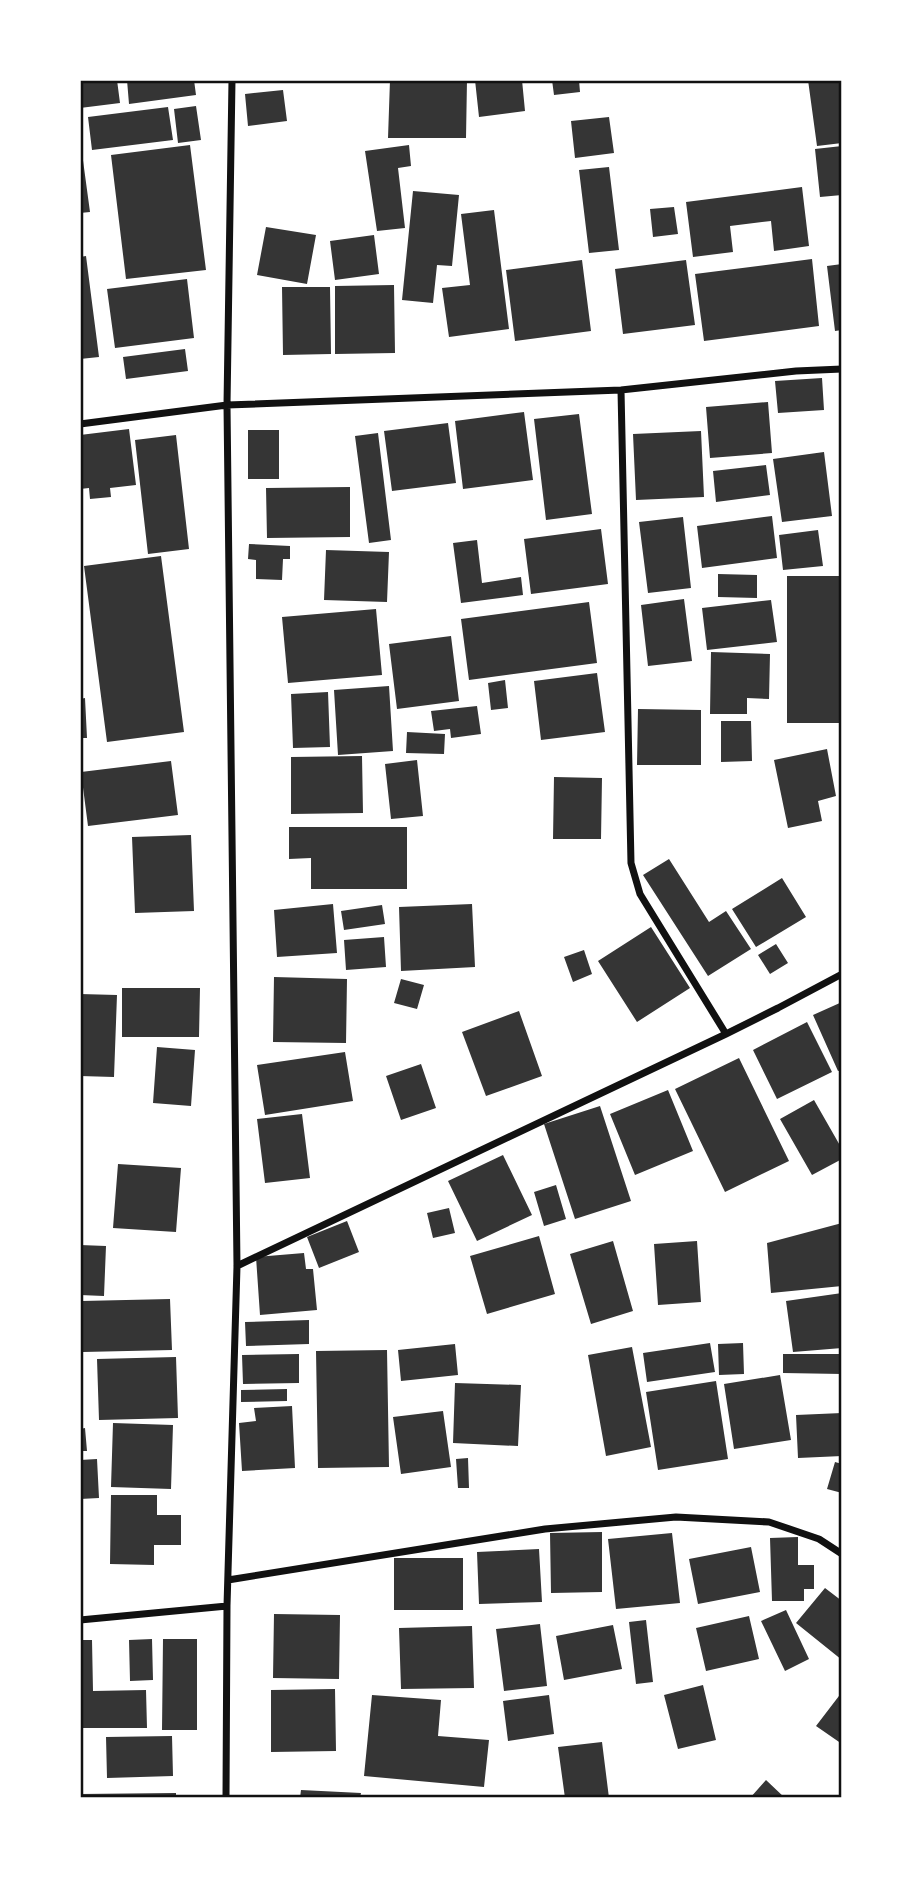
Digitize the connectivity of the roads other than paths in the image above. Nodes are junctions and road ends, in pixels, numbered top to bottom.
1 (232, 80) edge
2 (842, 369) edge
3 (621, 390) junction
4 (227, 405) junction
5 (80, 424) edge
6 (842, 974) edge
7 (726, 1034) junction
8 (237, 1266) junction
9 (842, 1553) edge
10 (228, 1580) junction
11 (227, 1606) junction
12 (80, 1620) edge
13 (226, 1797) edge

1 - 4 street
2 - 3 street
3 - 4 street
3 - 7 street
4 - 5 street
4 - 8 street
6 - 7 street
7 - 8 street
8 - 10 street
9 - 10 street
10 - 11 street
11 - 12 street
11 - 13 street

